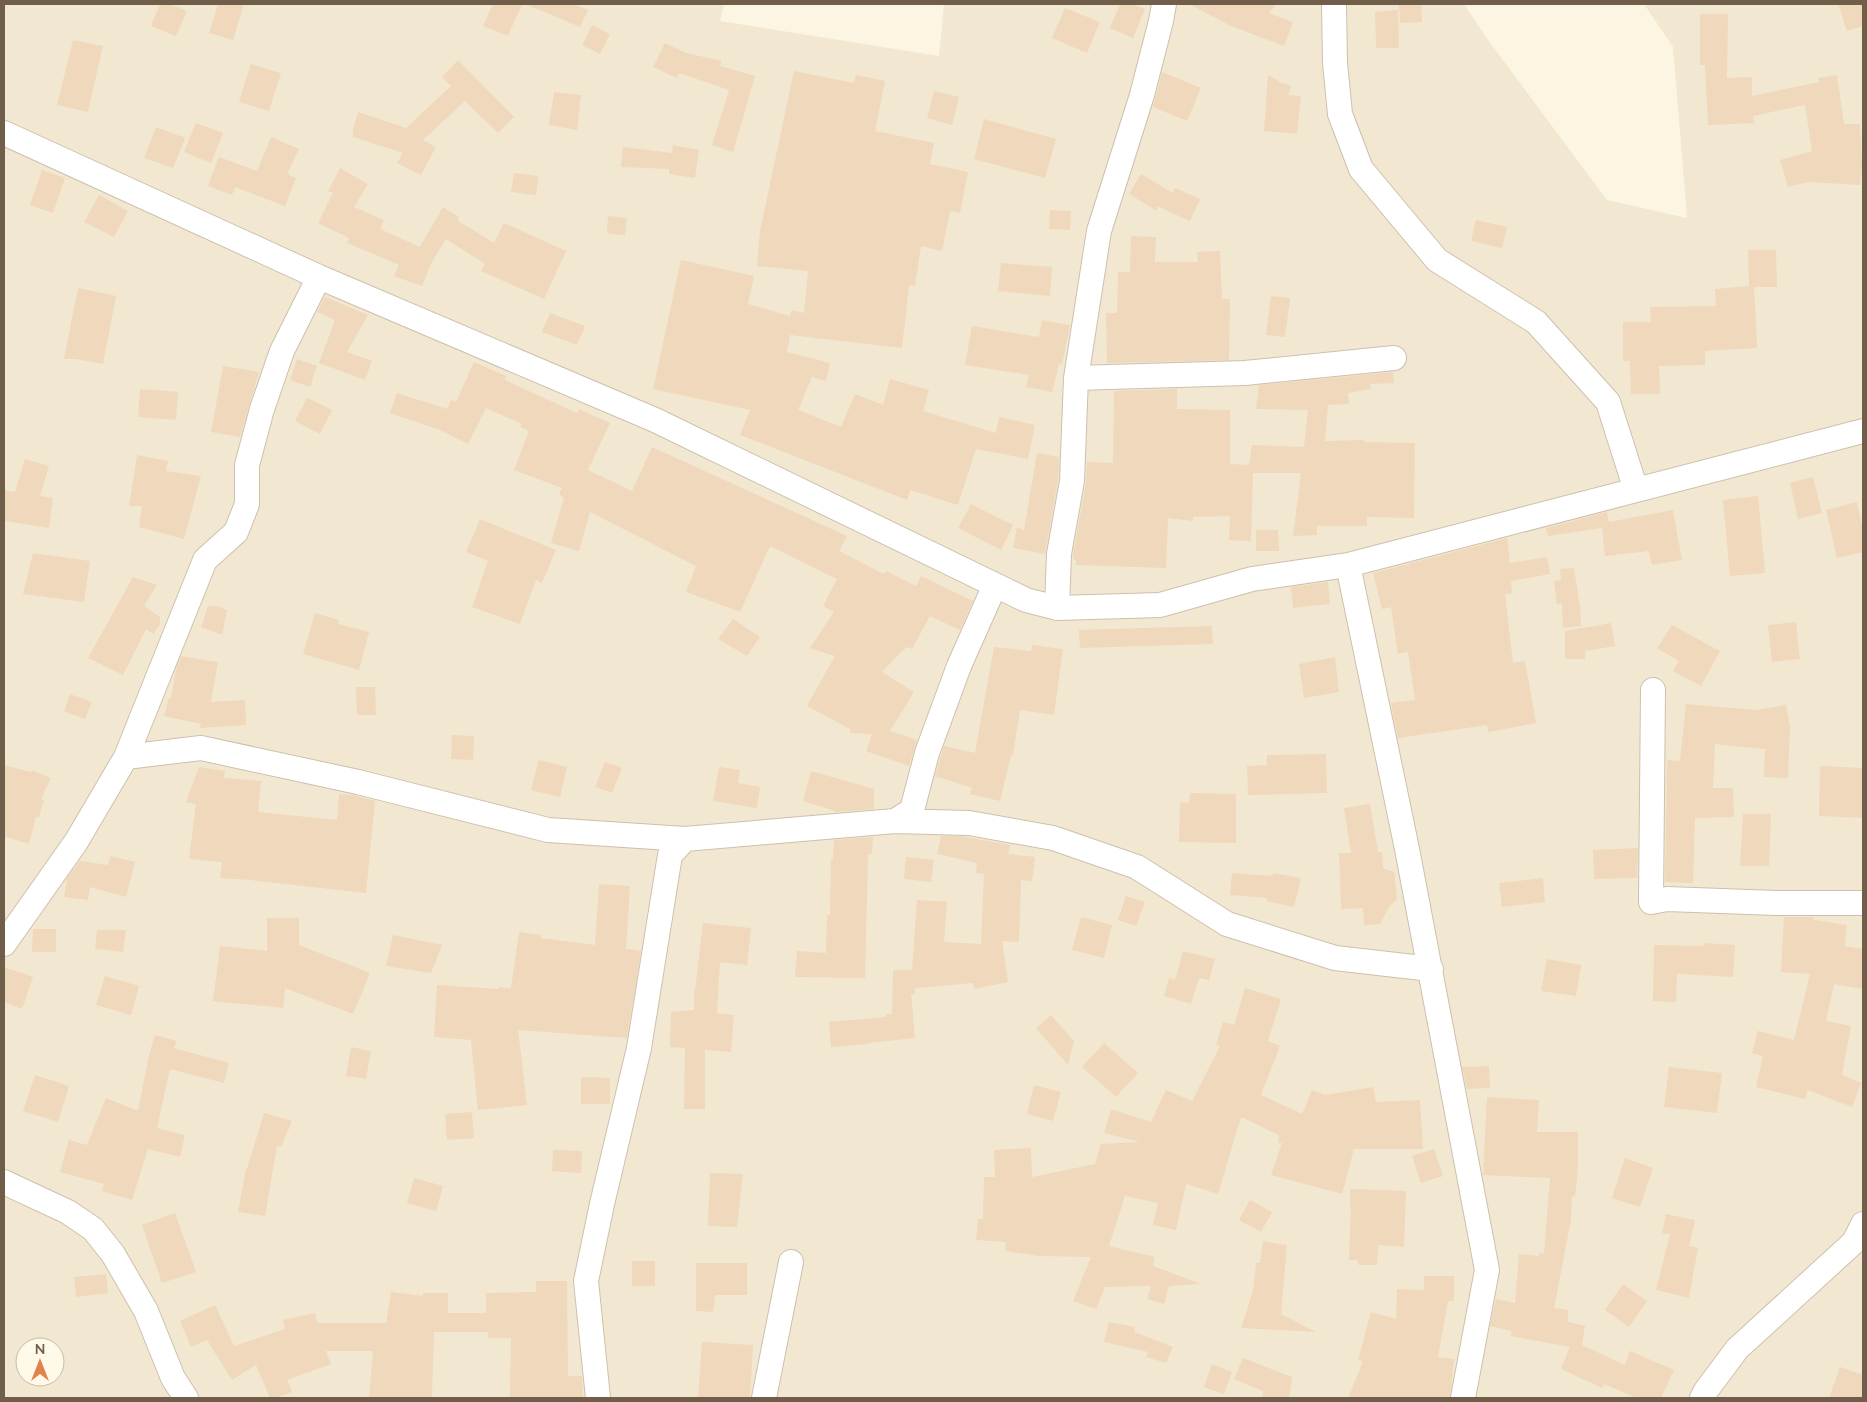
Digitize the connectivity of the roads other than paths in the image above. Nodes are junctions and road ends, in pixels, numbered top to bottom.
1 (1164, 4) edge
2 (1334, 4) edge
3 (4, 133) edge
4 (319, 277) junction
5 (1394, 358) dead end
6 (1076, 378) junction
7 (1863, 431) edge
8 (1636, 490) junction
9 (1348, 565) junction
10 (995, 584) junction
11 (1057, 608) junction
12 (1653, 690) dead end
13 (126, 757) junction
14 (895, 821) junction
15 (685, 839) junction
16 (1863, 903) edge
17 (4, 944) edge
18 (1431, 969) junction
19 (4, 1182) edge
20 (1863, 1224) edge
21 (792, 1262) dead end
22 (186, 1398) edge
23 (598, 1398) edge
24 (764, 1398) edge
25 (1463, 1398) edge
26 (1702, 1398) edge

1 - 6 street
2 - 8 street
3 - 4 street
4 - 10 street
4 - 13 street
5 - 6 street
6 - 11 street
7 - 8 street
8 - 9 street
9 - 11 street
9 - 18 street
10 - 11 street
10 - 14 street
12 - 16 street
13 - 15 street
13 - 17 street
14 - 15 street
14 - 18 street
15 - 23 street
18 - 25 street
19 - 22 street
20 - 26 street
21 - 24 street

